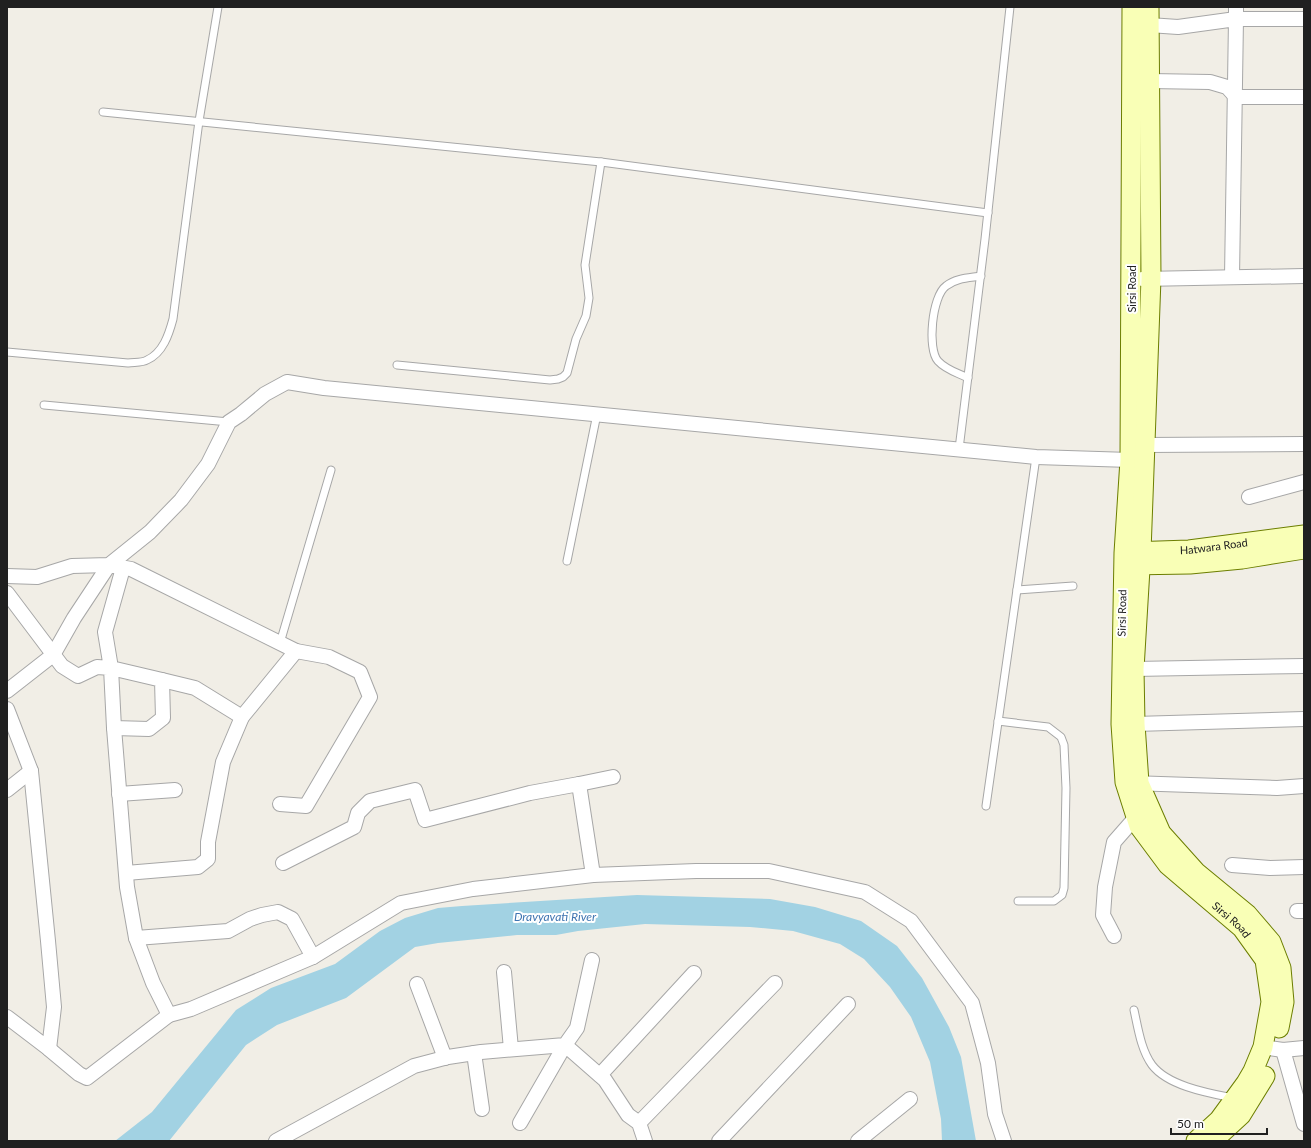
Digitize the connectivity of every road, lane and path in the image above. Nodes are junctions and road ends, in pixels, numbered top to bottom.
1 (218, 7) edge
2 (1010, 7) edge
3 (1132, 7) edge
4 (1236, 13) edge
5 (1149, 16) edge
6 (1304, 19) edge
7 (1150, 81) junction
8 (1236, 96) junction
9 (1304, 97) edge
10 (103, 112) dead end
11 (199, 121) junction
12 (601, 162) junction
13 (988, 213) junction
14 (981, 276) junction
15 (1304, 276) edge
16 (1232, 277) junction
17 (1151, 278) junction
18 (1132, 279) junction
19 (7, 352) edge
20 (397, 365) dead end
21 (968, 378) junction
22 (44, 405) dead end
23 (597, 414) junction
24 (229, 422) junction
25 (1304, 444) edge
26 (1145, 445) junction
27 (959, 449) junction
28 (1036, 457) junction
29 (1130, 460) junction
30 (331, 470) dead end
31 (1304, 482) edge
32 (1249, 497) dead end
33 (1304, 535) edge
34 (1304, 549) edge
35 (1132, 559) junction
36 (567, 561) dead end
37 (109, 565) junction
38 (123, 568) junction
39 (7, 576) edge
40 (1073, 586) dead end
41 (1017, 590) junction
42 (8, 596) edge
43 (280, 643) junction
44 (296, 651) junction
45 (53, 655) junction
46 (1304, 666) edge
47 (111, 668) junction
48 (1134, 669) junction
49 (162, 680) junction
50 (7, 691) edge
51 (7, 709) edge
52 (242, 717) junction
53 (1304, 719) edge
54 (998, 720) junction
55 (1135, 724) junction
56 (114, 728) junction
57 (31, 771) junction
58 (613, 777) dead end
59 (1132, 783) junction
60 (578, 784) junction
61 (1304, 786) edge
62 (7, 790) edge
63 (175, 790) dead end
64 (119, 794) junction
65 (280, 804) dead end
66 (986, 806) dead end
67 (1136, 817) junction
68 (283, 863) dead end
69 (1232, 865) dead end
70 (1304, 867) edge
71 (126, 872) junction
72 (594, 875) junction
73 (1018, 901) dead end
74 (1114, 936) dead end
75 (136, 938) junction
76 (314, 957) junction
77 (592, 960) dead end
78 (504, 972) dead end
79 (694, 973) dead end
80 (775, 982) dead end
81 (417, 984) dead end
82 (848, 1004) dead end
83 (1134, 1010) dead end
84 (169, 1015) junction
85 (7, 1017) edge
86 (565, 1045) junction
87 (1304, 1048) edge
88 (49, 1049) junction
89 (511, 1049) junction
90 (1274, 1049) junction
91 (474, 1053) junction
92 (445, 1058) junction
93 (600, 1075) junction
94 (1235, 1098) junction
95 (910, 1099) dead end
96 (482, 1109) dead end
97 (520, 1123) dead end
98 (639, 1123) junction
99 (1304, 1123) edge
100 (276, 1141) edge
101 (645, 1141) edge
102 (719, 1141) edge
103 (858, 1141) edge
104 (1004, 1141) edge
105 (1196, 1141) edge
106 (1213, 1141) edge

1 - 11 lane
2 - 13 lane
3 - 18 street, Sirsi Road
4 - 5 street
4 - 6 street
4 - 8 street
5 - 7 street, Sirsi Road
7 - 8 street
7 - 17 street, Sirsi Road
8 - 9 street
8 - 16 street
10 - 11 lane
11 - 12 lane
11 - 19 lane
12 - 13 lane
12 - 20 lane
13 - 14 lane
14 - 21 lane
14 - 21 lane
15 - 16 street
16 - 17 street
17 - 18 street
17 - 26 street, Sirsi Road
18 - 29 street, Sirsi Road
21 - 27 lane
22 - 24 lane
23 - 24 street
23 - 27 street
23 - 36 lane
24 - 37 street
25 - 26 street
26 - 35 street, Sirsi Road
27 - 28 street
28 - 29 street
28 - 41 lane
29 - 35 street, Sirsi Road
30 - 43 lane
31 - 32 street
33 - 35 street, Hatwara Road
34 - 35 street
35 - 48 street, Sirsi Road
35 - 59 street, Sirsi Road
37 - 38 street
37 - 39 street
37 - 45 street
38 - 43 street
38 - 47 street
40 - 41 lane
41 - 54 lane
42 - 45 street
43 - 44 street
44 - 52 street
44 - 65 street
45 - 47 street
45 - 50 street
46 - 48 street
47 - 49 street
47 - 56 street
48 - 55 street, Sirsi Road
49 - 52 street
49 - 56 street
51 - 57 street
52 - 71 street
53 - 55 street
54 - 66 lane
54 - 73 lane
55 - 59 street, Sirsi Road
56 - 64 street
57 - 62 street
57 - 88 street
58 - 60 street
59 - 61 street
59 - 67 street, Sirsi Road
59 - 90 street, Sirsi Road
60 - 68 street
60 - 72 street
63 - 64 street
64 - 71 street
67 - 74 street
67 - 90 street, Sirsi Road
69 - 70 street
71 - 75 street
72 - 76 street
72 - 104 street
75 - 76 street
75 - 84 street
76 - 84 street
77 - 86 street
78 - 89 street
79 - 93 street
80 - 98 street
81 - 92 street
82 - 102 street
83 - 94 lane
84 - 88 street
85 - 88 street
86 - 89 street
86 - 93 street
86 - 97 street
87 - 90 street
89 - 91 street
90 - 94 street, Sirsi Road
90 - 99 street
90 - 106 street, Sirsi Road
91 - 92 street
91 - 96 street
92 - 100 street
93 - 98 street
94 - 105 street, Sirsi Road
95 - 103 street
98 - 101 street

